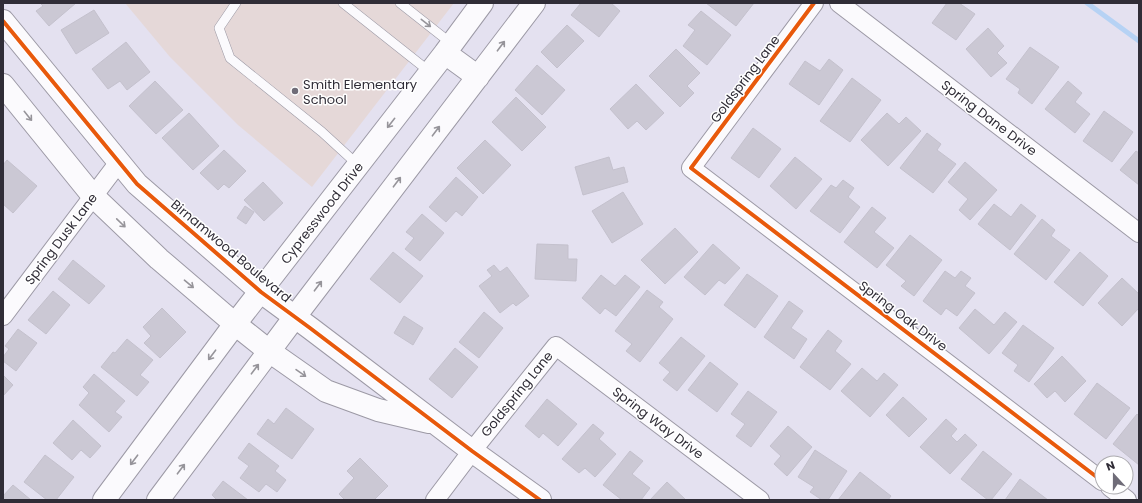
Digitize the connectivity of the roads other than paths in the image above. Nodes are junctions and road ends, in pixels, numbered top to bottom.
1 (236, 3) edge
2 (343, 3) edge
3 (400, 3) edge
4 (482, 3) edge
5 (534, 3) edge
6 (814, 3) edge
7 (839, 3) edge
8 (3, 21) edge
9 (449, 48) junction
10 (430, 72) junction
11 (478, 77) junction
12 (3, 85) edge
13 (119, 162) junction
14 (358, 165) junction
15 (691, 168) joint
16 (93, 196) junction
17 (1139, 233) edge
18 (261, 292) junction
19 (3, 316) edge
20 (295, 317) junction
21 (235, 324) junction
22 (556, 346) joint
23 (269, 351) junction
24 (436, 423) junction
25 (472, 451) junction
26 (1094, 475) edge
27 (104, 500) edge
28 (158, 500) edge
29 (435, 500) edge
30 (540, 500) edge
31 (760, 500) edge

1 - 14 lane
2 - 10 lane
3 -> 9 lane
4 - 9 street, Cypresswood Drive
11 -> 5 street
6 - 15 street, Goldspring Lane
7 - 17 street, Spring Dane Drive
8 - 13 street, Birnamwood Boulevard
9 - 10 street, Cypresswood Drive
9 - 11 street
10 -> 14 street, Cypresswood Drive
20 -> 11 street
12 -> 16 street, Birnamwood Boulevard
13 - 16 street, Spring Dusk Lane
13 - 18 street, Birnamwood Boulevard
14 - 18 street, Cypresswood Drive
15 - 26 street, Spring Oak Drive
16 - 19 street, Spring Dusk Lane
16 -> 21 street, Birnamwood Boulevard
18 - 20 street, Birnamwood Boulevard
18 - 21 street, Cypresswood Drive
20 - 23 street
20 - 24 street, Birnamwood Boulevard
21 - 23 street, Birnamwood Boulevard
21 -> 27 street, Cypresswood Drive
22 - 25 street, Goldspring Lane
22 - 31 street, Spring Way Drive
23 -> 24 street, Birnamwood Boulevard
28 -> 23 street
24 - 25 street, Birnamwood Boulevard
25 - 29 street, Goldspring Lane
25 - 30 street, Birnamwood Boulevard

